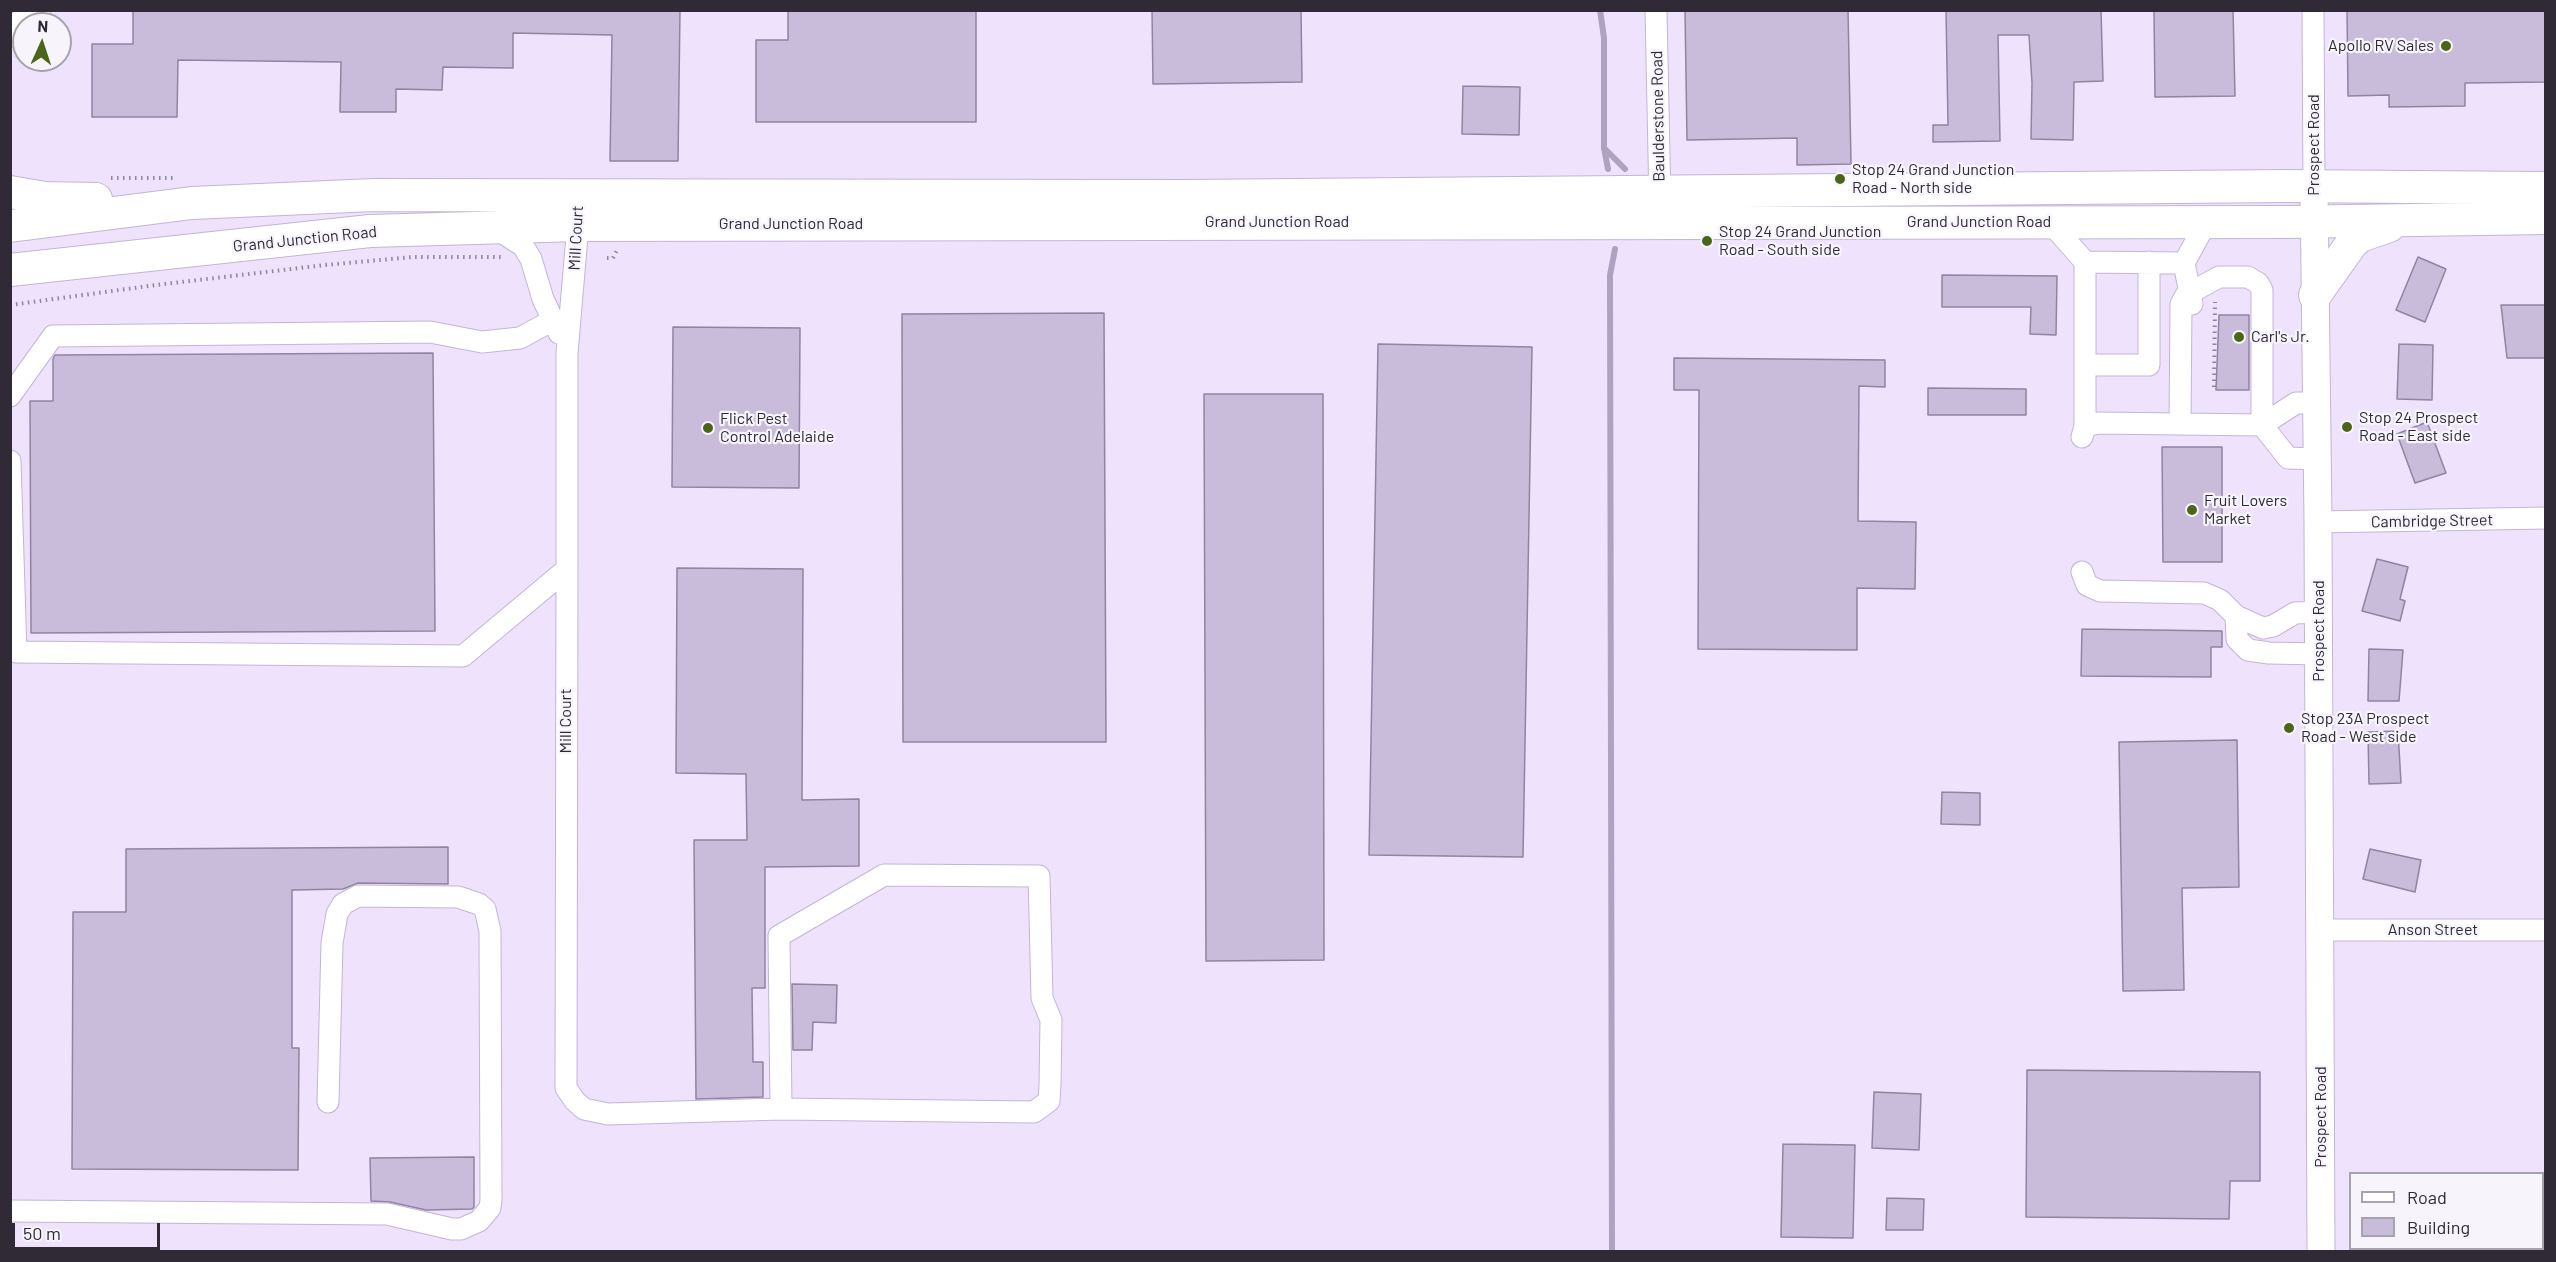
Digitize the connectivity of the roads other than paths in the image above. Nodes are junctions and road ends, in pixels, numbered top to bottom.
1 (37, 10) edge
2 (1656, 10) edge
3 (2313, 10) edge
4 (10, 33) edge
5 (2314, 187) junction
6 (2546, 188) edge
7 (10, 192) edge
8 (578, 194) junction
9 (192, 203) junction
10 (1660, 206) junction
11 (1184, 209) junction
12 (2546, 219) edge
13 (2407, 220) junction
14 (2049, 221) junction
15 (2314, 221) junction
16 (579, 225) junction
17 (10, 226) edge
18 (493, 227) junction
19 (2201, 232) junction
20 (107, 259) junction
21 (2085, 262) junction
22 (2149, 262) junction
23 (2184, 263) junction
24 (10, 270) edge
25 (10, 282) edge
26 (2202, 293) junction
27 (2315, 295) junction
28 (553, 320) junction
29 (2149, 321) junction
30 (2186, 327) junction
31 (567, 353) junction
32 (2085, 365) junction
33 (10, 396) edge
34 (2316, 403) junction
35 (2186, 424) junction
36 (2262, 425) junction
37 (2317, 459) junction
38 (10, 460) edge
39 (2546, 518) edge
40 (2318, 522) junction
41 (567, 569) junction
42 (2082, 572) dead end
43 (2319, 612) junction
44 (2236, 616) junction
45 (2319, 654) junction
46 (2320, 930) junction
47 (2546, 930) edge
48 (328, 1102) dead end
49 (781, 1109) junction
50 (10, 1211) edge
51 (2321, 1251) edge

1 - 4 main road
2 - 10 street, Baulderstone Road
3 - 5 street, Prospect Road
5 - 6 highway, Grand Junction Road
5 - 10 highway, Grand Junction Road
5 - 15 main road, Prospect Road
7 - 9 highway
8 - 9 highway, Grand Junction Road
8 - 11 highway, Grand Junction Road
8 - 16 street, Mill Court
9 - 17 highway, Grand Junction Road
10 - 11 highway, Grand Junction Road
10 - 14 highway, Grand Junction Road
11 - 16 highway, Grand Junction Road
12 - 13 highway, Grand Junction Road
13 - 15 highway, Grand Junction Road
13 - 27 highway
14 - 19 highway, Grand Junction Road
14 - 21 street
15 - 19 highway, Grand Junction Road
15 - 27 main road, Prospect Road
16 - 18 highway, Grand Junction Road
16 - 31 street, Mill Court
18 - 20 highway, Grand Junction Road
18 - 28 street, Mill Court
19 - 23 street
19 - 26 street
20 - 24 highway, Grand Junction Road
20 - 25 highway
21 - 22 street
21 - 32 street
22 - 23 street
22 - 29 street
23 - 26 street
26 - 30 street
26 - 36 street
27 - 34 main road, Prospect Road
28 - 31 street, Mill Court
28 - 33 street
29 - 30 street
29 - 32 street
30 - 35 street
31 - 41 street, Mill Court
32 - 35 street
34 - 36 street
34 - 37 main road, Prospect Road
35 - 36 street
36 - 37 street
37 - 40 main road, Prospect Road
38 - 41 street
39 - 40 street, Cambridge Street
40 - 43 main road, Prospect Road
41 - 49 street, Mill Court
42 - 44 street
43 - 44 street
43 - 45 main road, Prospect Road
44 - 45 street
45 - 46 main road, Prospect Road
46 - 47 street, Anson Street
46 - 51 main road, Prospect Road
48 - 50 street
49 - 49 street

